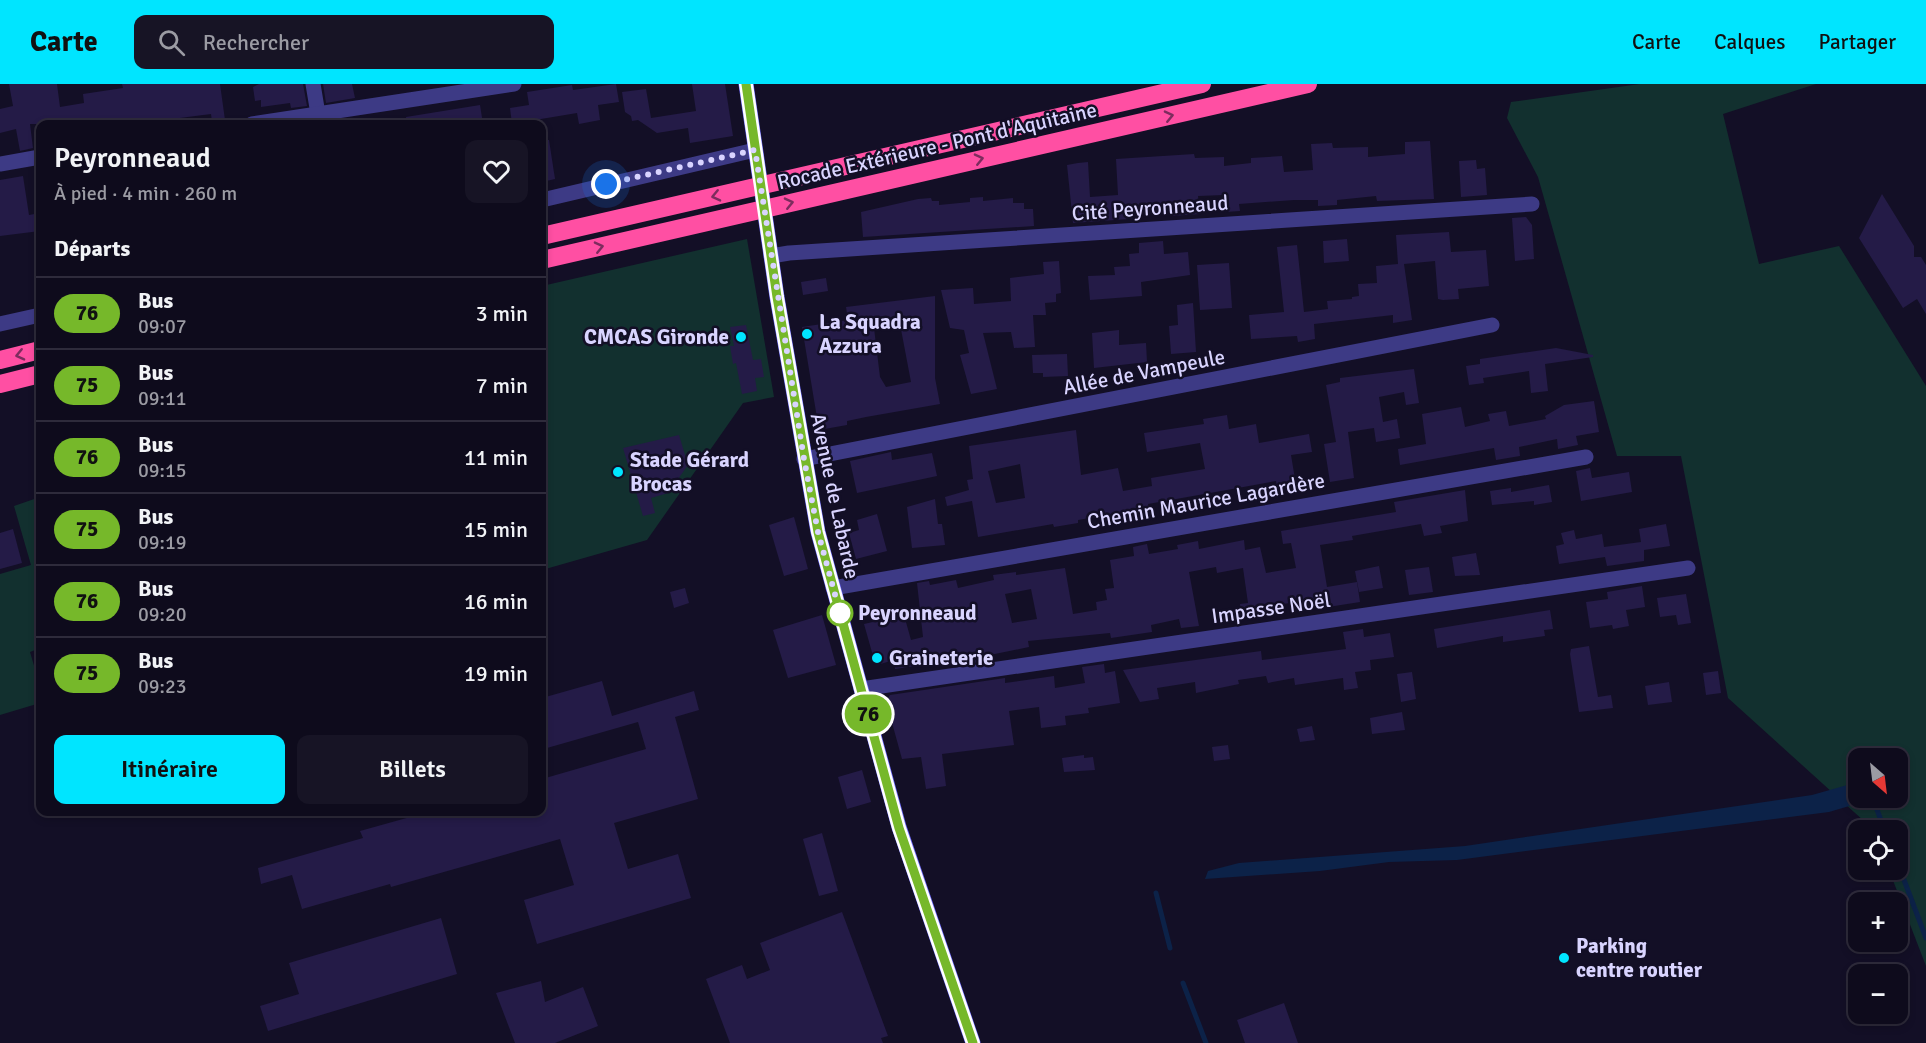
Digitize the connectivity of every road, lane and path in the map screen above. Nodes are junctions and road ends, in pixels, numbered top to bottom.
1 (313, 84) edge
2 (514, 84) edge
3 (746, 84) edge
4 (1202, 84) edge
5 (1308, 84) edge
6 (318, 114) junction
7 (278, 120) edge
8 (755, 150) junction
9 (36, 158) edge
10 (0, 164) edge
11 (546, 199) edge
12 (1532, 204) dead end
13 (546, 235) edge
14 (771, 256) junction
15 (546, 259) edge
16 (36, 316) edge
17 (0, 324) edge
18 (1492, 325) dead end
19 (36, 351) edge
20 (0, 360) edge
21 (36, 375) edge
22 (0, 384) edge
23 (1586, 457) dead end
24 (804, 459) junction
25 (1688, 568) dead end
26 (833, 588) junction
27 (861, 689) junction
28 (973, 1043) edge

1 - 6 street
2 - 6 street
3 - 8 main road, Avenue de Labarde
4 -> 13 highway, bridge
15 -> 5 highway, Rocade Extérieure - Pont d'Aquitaine, bridge
6 - 7 street
8 - 11 street
8 - 14 main road, Avenue de Labarde
9 - 10 street
12 - 14 street, Cité Peyronneaud
14 - 24 main road, Avenue de Labarde
16 - 17 street
18 - 24 street, Allée de Vampeule
19 -> 20 highway
21 - 22 highway
23 - 26 street, Chemin Maurice Lagardère
24 - 26 main road, Avenue de Labarde
25 - 27 street, Impasse Noël
26 - 27 main road, Avenue de Labarde
27 - 28 main road, Avenue de Labarde

